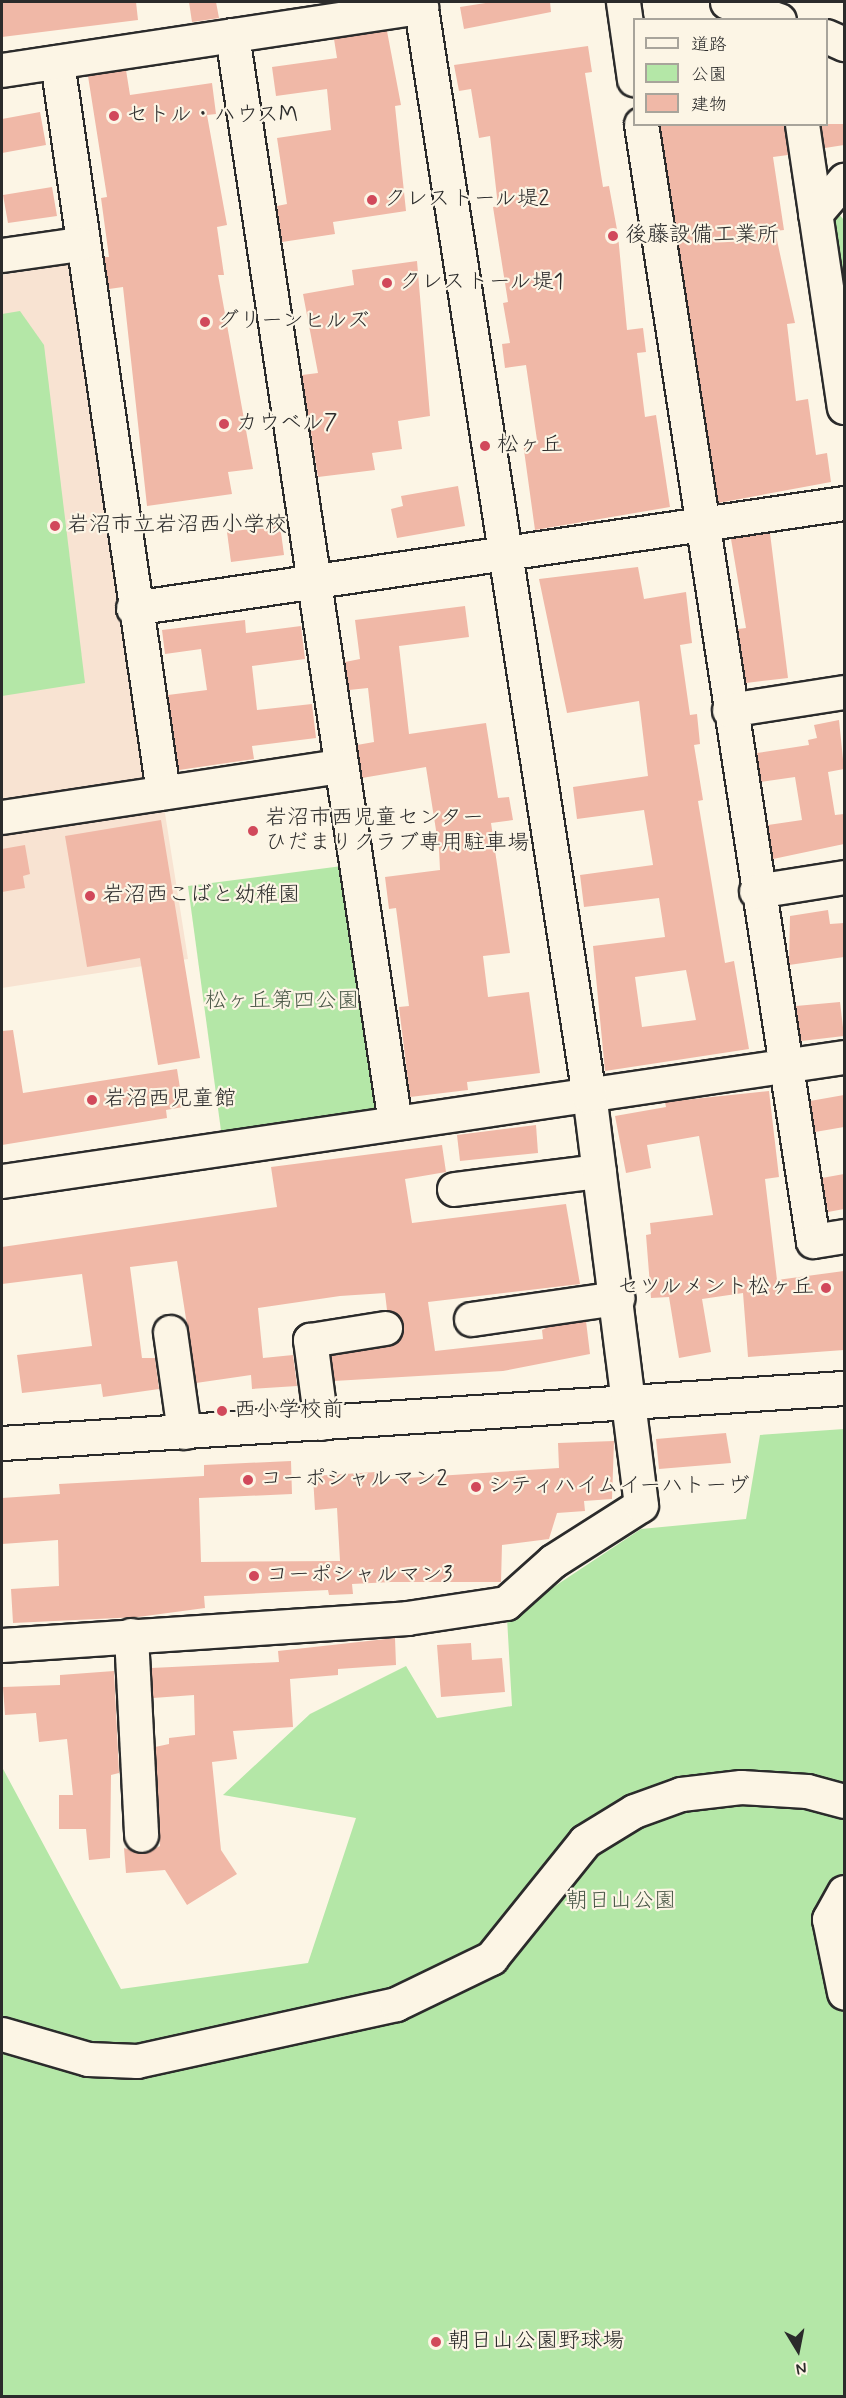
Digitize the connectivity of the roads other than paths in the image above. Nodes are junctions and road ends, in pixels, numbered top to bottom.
1 (623, 2) edge
2 (727, 2) edge
3 (420, 4) edge
4 (773, 18) edge
5 (232, 35) junction
6 (828, 37) edge
7 (844, 44) edge
8 (57, 62) junction
9 (2, 70) edge
10 (633, 73) edge
11 (641, 126) edge
12 (802, 126) edge
13 (844, 180) edge
14 (815, 214) junction
15 (79, 244) junction
16 (2, 255) edge
17 (844, 407) edge
18 (844, 503) edge
19 (701, 523) junction
20 (503, 555) junction
21 (313, 582) junction
22 (133, 608) junction
23 (844, 692) edge
24 (729, 711) junction
25 (340, 766) junction
26 (163, 792) junction
27 (2, 817) edge
28 (844, 877) edge
29 (756, 891) junction
30 (844, 1057) edge
31 (782, 1066) junction
32 (589, 1096) junction
33 (395, 1123) junction
34 (599, 1171) junction
35 (2, 1182) edge
36 (454, 1189) dead end
37 (844, 1236) edge
38 (617, 1298) junction
39 (471, 1319) dead end
40 (386, 1328) dead end
41 (170, 1332) dead end
42 (844, 1388) edge
43 (631, 1401) junction
44 (321, 1423) junction
45 (184, 1432) junction
46 (2, 1443) edge
47 (130, 1635) junction
48 (2, 1645) edge
49 (844, 1801) edge
50 (141, 1835) dead end
51 (844, 1892) edge
52 (844, 1992) edge
53 (2, 2034) edge

1 - 10 street
2 - 4 street
3 - 5 street
3 - 20 street
5 - 8 street
5 - 21 street
6 - 7 street
8 - 9 street
8 - 15 street
11 - 19 street
12 - 14 street
13 - 14 street
14 - 17 street
15 - 16 street
15 - 22 street
18 - 19 street
19 - 20 street
19 - 24 street
20 - 21 street
20 - 32 street
21 - 22 street
21 - 25 street
22 - 26 street
23 - 24 street
24 - 29 street
25 - 26 street
25 - 33 street
26 - 27 street
28 - 29 street
29 - 31 street
30 - 31 street
31 - 32 street
31 - 37 street
32 - 33 street
32 - 34 street
33 - 35 street
34 - 36 street
34 - 38 street
38 - 39 street
38 - 43 street
40 - 44 street
41 - 45 street
42 - 43 street
43 - 44 street
43 - 47 street
44 - 45 street
45 - 46 street
47 - 48 street
47 - 50 street
49 - 53 street
51 - 52 street

